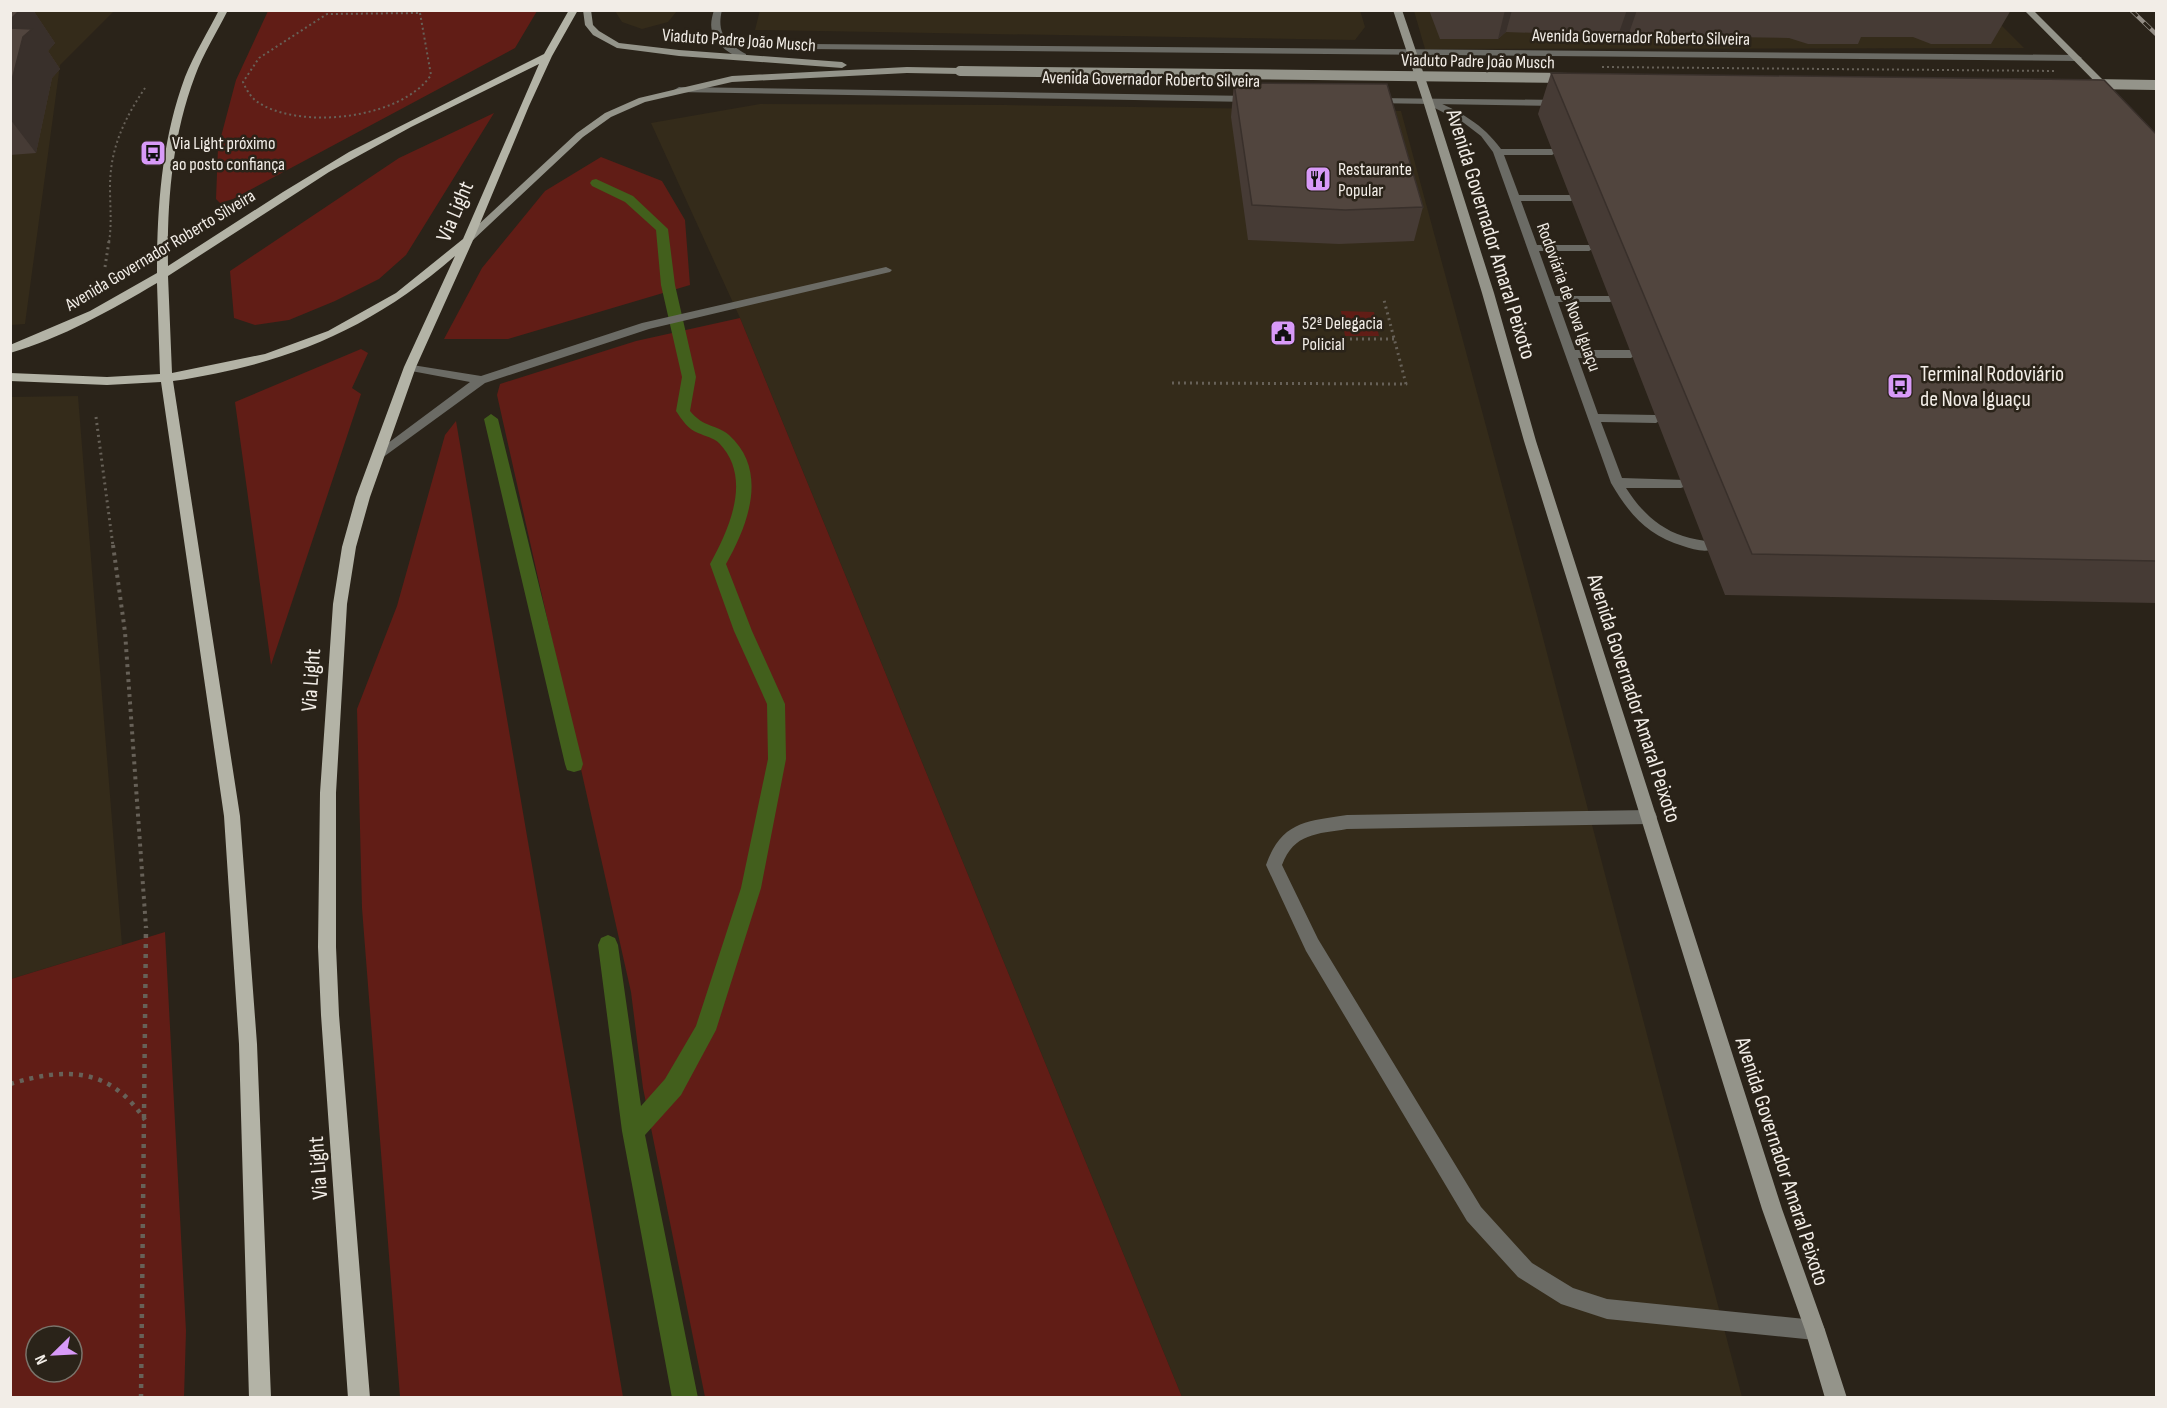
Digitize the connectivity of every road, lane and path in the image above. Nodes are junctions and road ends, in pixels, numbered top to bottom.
1 (224, 10) edge
2 (324, 10) edge
3 (573, 10) edge
4 (587, 10) edge
5 (718, 10) edge
6 (1397, 10) edge
7 (2028, 10) edge
8 (421, 12) edge
9 (327, 14) junction
10 (809, 47) dead end
11 (1412, 52) junction
12 (547, 56) junction
13 (743, 56) junction
14 (2077, 58) junction
15 (1593, 67) dead end
16 (907, 70) junction
17 (2061, 71) dead end
18 (1581, 78) edge
19 (717, 81) joint
20 (2082, 84) edge
21 (2157, 85) edge
22 (679, 90) junction
23 (1263, 99) edge
24 (2118, 99) edge
25 (1358, 100) edge
26 (1428, 101) junction
27 (1571, 103) edge
28 (1498, 152) junction
29 (1552, 152) dead end
30 (1513, 198) junction
31 (1571, 198) dead end
32 (469, 238) junction
33 (1531, 248) junction
34 (1589, 248) dead end
35 (886, 270) dead end
36 (163, 274) junction
37 (1549, 299) junction
38 (1610, 299) dead end
39 (1384, 300) dead end
40 (1344, 339) dead end
41 (1396, 339) junction
42 (10, 349) edge
43 (1571, 354) junction
44 (1631, 354) dead end
45 (410, 367) junction
46 (10, 377) edge
47 (166, 377) junction
48 (481, 380) junction
49 (1172, 383) dead end
50 (1593, 418) junction
51 (1656, 418) dead end
52 (97, 422) dead end
53 (378, 454) junction
54 (1617, 483) junction
55 (1681, 483) dead end
56 (1706, 546) dead end
57 (1649, 817) junction
58 (10, 1084) edge
59 (145, 1120) junction
60 (1815, 1330) junction
61 (141, 1398) edge
62 (260, 1398) edge
63 (359, 1398) edge
64 (1836, 1398) edge

1 - 36 main road
2 - 9 path
3 - 12 main road, Via Light
4 - 13 main road, Viaduto Padre João Musch
5 - 13 street
6 - 11 main road, Avenida Governador Amaral Peixoto
7 - 14 main road
8 - 9 path
8 - 9 path
10 - 11 street, Avenida Governador Roberto Silveira
11 - 14 street, Avenida Governador Roberto Silveira
11 - 26 main road, Avenida Governador Amaral Peixoto
12 - 32 main road, Via Light
12 - 36 main road, Avenida Governador Roberto Silveira
13 - 16 main road, Viaduto Padre João Musch
14 - 24 main road
15 - 17 path, bridge
16 - 18 main road, Viaduto Padre João Musch, bridge
16 - 19 main road, Viaduto Padre João Musch
19 - 22 main road, Avenida Governador Roberto Silveira
20 - 21 main road, bridge
22 - 23 street, Avenida Governador Roberto Silveira
22 - 32 main road, Avenida Governador Roberto Silveira
25 - 26 street
26 - 27 street
26 - 28 street, Rodoviária de Nova Iguaçu
26 - 57 main road, Avenida Governador Amaral Peixoto
28 - 29 street
28 - 30 street, Rodoviária de Nova Iguaçu
30 - 31 street
30 - 33 street, Rodoviária de Nova Iguaçu
32 - 45 main road, Via Light
32 - 47 main road, Avenida Governador Roberto Silveira
33 - 34 street
33 - 37 street, Rodoviária de Nova Iguaçu
35 - 48 street
36 - 42 main road, Avenida Governador Roberto Silveira
36 - 47 main road
37 - 38 street
37 - 43 street, Rodoviária de Nova Iguaçu
39 - 41 path
40 - 41 path
41 - 49 path
43 - 44 street
43 - 50 street, Rodoviária de Nova Iguaçu
45 - 48 street
45 - 53 main road, Via Light
46 - 47 main road, Avenida Governador Roberto Silveira
47 - 62 main road
48 - 53 street
50 - 51 street
50 - 54 street, Rodoviária de Nova Iguaçu
52 - 59 path
53 - 63 main road, Via Light
54 - 55 street
54 - 56 street, Rodoviária de Nova Iguaçu
57 - 60 main road, Avenida Governador Amaral Peixoto
57 - 60 street
58 - 59 path
59 - 61 path
60 - 64 main road, Avenida Governador Amaral Peixoto

